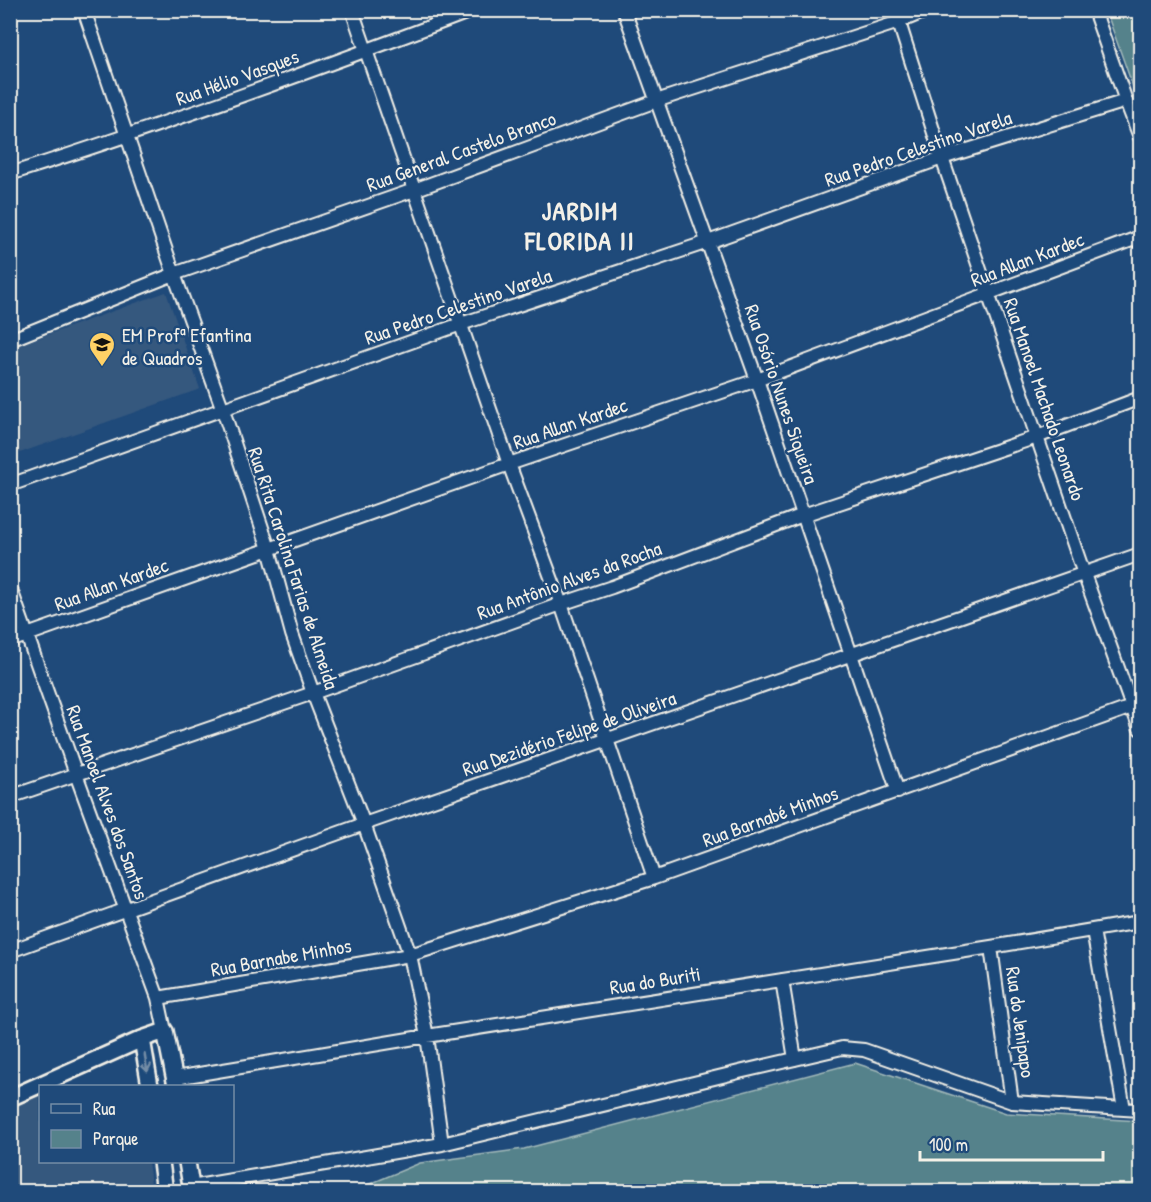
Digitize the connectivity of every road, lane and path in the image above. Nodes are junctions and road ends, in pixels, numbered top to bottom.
1 (84, 10) edge
2 (352, 10) edge
3 (474, 10) edge
4 (624, 10) edge
5 (928, 10) edge
6 (1094, 10) edge
7 (897, 16) edge
8 (366, 51) junction
9 (656, 101) junction
10 (1125, 101) junction
11 (128, 136) junction
12 (1140, 138) edge
13 (942, 158) junction
14 (10, 174) edge
15 (414, 189) junction
16 (1140, 237) edge
17 (708, 242) junction
18 (174, 274) junction
19 (989, 294) junction
20 (461, 324) junction
21 (10, 340) edge
22 (757, 380) junction
23 (1140, 398) edge
24 (223, 410) junction
25 (1037, 437) junction
26 (509, 464) junction
27 (10, 485) edge
28 (803, 515) junction
29 (268, 549) junction
30 (1140, 554) edge
31 (1084, 574) junction
32 (10, 587) edge
33 (561, 603) junction
34 (27, 635) junction
35 (10, 641) edge
36 (851, 655) junction
37 (313, 693) junction
38 (1136, 706) edge
39 (1140, 729) edge
40 (608, 740) junction
41 (76, 774) junction
42 (897, 792) junction
43 (10, 797) edge
44 (364, 824) junction
45 (654, 878) junction
46 (125, 909) junction
47 (1140, 922) edge
48 (1093, 930) junction
49 (991, 947) junction
50 (10, 951) edge
51 (410, 955) junction
52 (782, 980) junction
53 (158, 998) junction
54 (165, 1031) junction
55 (427, 1036) junction
56 (142, 1039) junction
57 (795, 1059) junction
58 (176, 1082) edge
59 (39, 1085) edge
60 (39, 1085) edge
61 (150, 1085) edge
62 (10, 1098) edge
63 (1012, 1102) junction
64 (1124, 1109) junction
65 (1140, 1110) edge
66 (442, 1144) junction
67 (161, 1163) edge
68 (187, 1163) edge
69 (191, 1189) edge
70 (165, 1191) edge

1 - 11 street, Rua Rita Carolina Farias de Almeida
2 - 8 street
3 - 8 street, Rua Hélio Vasques
4 - 9 street, Rua Osório Nunes Siqueira
5 - 7 street, Rua General Castelo Branco
6 - 10 street
7 - 9 street, Rua General Castelo Branco
7 - 13 street, Rua Manoel Machado Leonardo
8 - 11 street, Rua Hélio Vasques
8 - 15 street
9 - 15 street, Rua General Castelo Branco
9 - 17 street, Rua Osório Nunes Siqueira
10 - 12 street
10 - 13 street, Rua Pedro Celestino Varela
11 - 14 street, Rua Hélio Vasques
11 - 18 street, Rua Rita Carolina Farias de Almeida
13 - 17 street, Rua Pedro Celestino Varela
13 - 19 street, Rua Manoel Machado Leonardo
15 - 18 street, Rua General Castelo Branco
15 - 20 street
16 - 19 street, Rua Allan Kardec
17 - 20 street, Rua Pedro Celestino Varela
17 - 22 street, Rua Osório Nunes Siqueira
18 - 21 street, Rua General Castelo Branco
18 - 24 street, Rua Rita Carolina Farias de Almeida
19 - 22 street, Rua Allan Kardec
19 - 25 street, Rua Manoel Machado Leonardo
20 - 24 street, Rua Pedro Celestino Varela
20 - 26 street
22 - 26 street, Rua Allan Kardec
22 - 28 street, Rua Osório Nunes Siqueira
23 - 25 street, Rua Antônio Alves da Rocha
24 - 27 street, Rua Pedro Celestino Varela
24 - 29 street, Rua Rita Carolina Farias de Almeida
25 - 28 street, Rua Antônio Alves da Rocha
25 - 31 street, Rua Manoel Machado Leonardo
26 - 29 street, Rua Allan Kardec
26 - 33 street
28 - 33 street, Rua Antônio Alves da Rocha
28 - 36 street, Rua Osório Nunes Siqueira
29 - 34 street, Rua Allan Kardec
29 - 37 street, Rua Rita Carolina Farias de Almeida
30 - 31 street, Rua Dezidério Felipe de Oliveira
31 - 36 street, Rua Dezidério Felipe de Oliveira
31 - 38 street, Rua Manoel Machado Leonardo
32 - 34 street, Rua Manoel Alves dos Santos
33 - 37 street, Rua Antônio Alves da Rocha
33 - 40 street
34 - 35 street, Rua Allan Kardec
34 - 41 street, Rua Manoel Alves dos Santos
36 - 40 street, Rua Dezidério Felipe de Oliveira
36 - 42 street, Rua Osório Nunes Siqueira
37 - 41 street, Rua Antônio Alves da Rocha
37 - 44 street, Rua Rita Carolina Farias de Almeida
38 - 39 street, Rua Manoel Machado Leonardo
38 - 42 street, Rua Barnabé Minhos
40 - 44 street, Rua Dezidério Felipe de Oliveira
40 - 45 street
41 - 43 street, Rua Antônio Alves da Rocha
41 - 46 street, Rua Manoel Alves dos Santos
42 - 45 street, Rua Barnabé Minhos
44 - 46 street, Rua Dezidério Felipe de Oliveira
44 - 51 street, Rua Rita Carolina Farias de Almeida
45 - 51 street, Rua Barnabé Minhos
46 - 50 street, Rua Dezidério Felipe de Oliveira
46 - 53 street, Rua Manoel Alves dos Santos
47 - 48 street, Rua do Buriti
48 - 49 street, Rua do Buriti
48 - 64 street
49 - 52 street, Rua do Buriti
49 - 63 street, Rua do Jenipapo
51 - 53 street, Rua Barnabe Minhos
51 - 55 street, Rua Rita Carolina Farias de Almeida
52 - 55 street, Rua do Buriti
52 - 57 street
53 - 54 street, Rua Manoel Alves dos Santos
54 - 56 street
54 - 58 street
55 - 58 street, Rua do Buriti
55 - 66 street, Rua Rita Carolina Farias de Almeida
56 - 60 street
56 -> 61 street
57 - 63 street
57 - 66 street
59 - 62 street
63 - 64 street
64 - 65 street
66 - 69 street
67 - 70 street
68 - 69 street

